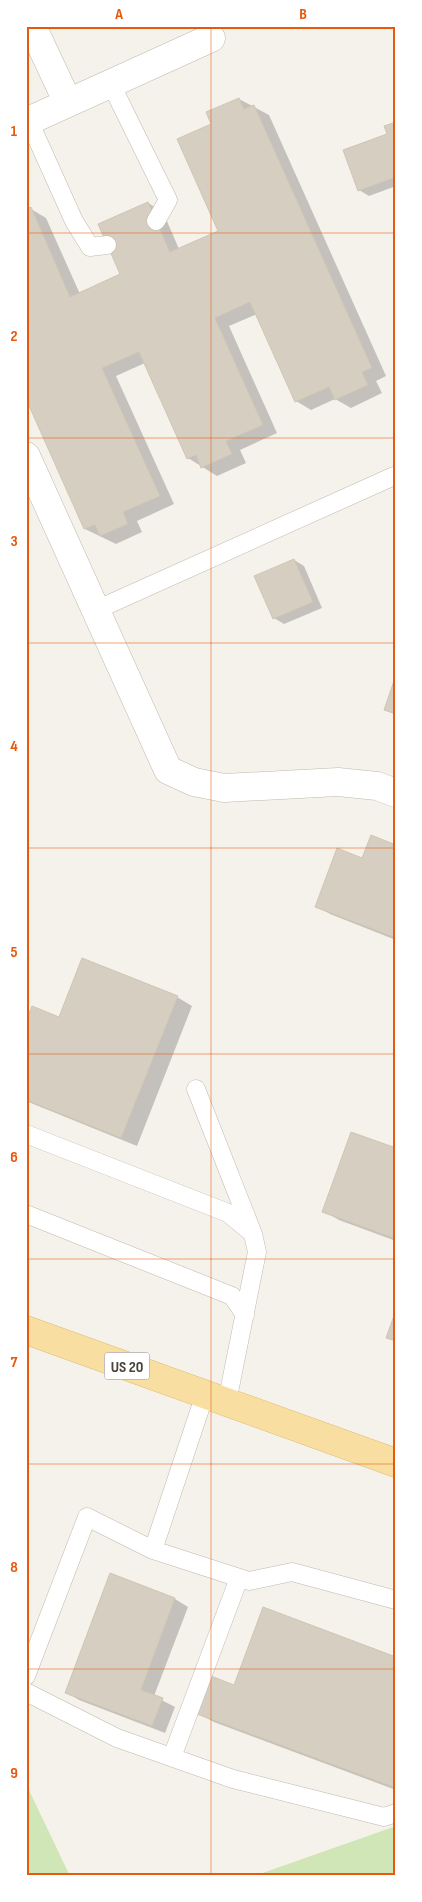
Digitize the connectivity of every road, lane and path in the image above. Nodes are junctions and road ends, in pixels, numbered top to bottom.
1 (32, 26) edge
2 (211, 38) dead end
3 (111, 84) junction
4 (68, 103) junction
5 (28, 121) edge
6 (156, 221) dead end
7 (107, 245) dead end
8 (26, 456) edge
9 (394, 476) dead end
10 (96, 610) junction
11 (396, 793) edge
12 (196, 1089) dead end
13 (26, 1134) edge
14 (26, 1214) edge
15 (253, 1234) junction
16 (245, 1315) junction
17 (26, 1330) edge
18 (216, 1398) junction
19 (396, 1463) edge
20 (152, 1550) junction
21 (239, 1578) junction
22 (396, 1600) edge
23 (26, 1676) edge
24 (26, 1692) edge
25 (172, 1757) junction
26 (396, 1813) edge

1 - 4 street
2 - 3 street
3 - 4 street
3 - 6 lane
4 - 5 street
5 - 7 lane
8 - 10 street
9 - 10 lane
10 - 11 street
12 - 15 lane
13 - 15 lane
14 - 16 lane
15 - 16 lane
16 - 18 lane
17 - 18 main road, US 20
18 - 19 main road, US 20
18 - 20 lane
20 - 21 lane
20 - 23 lane
21 - 22 lane
21 - 25 lane
24 - 25 lane
25 - 26 lane

